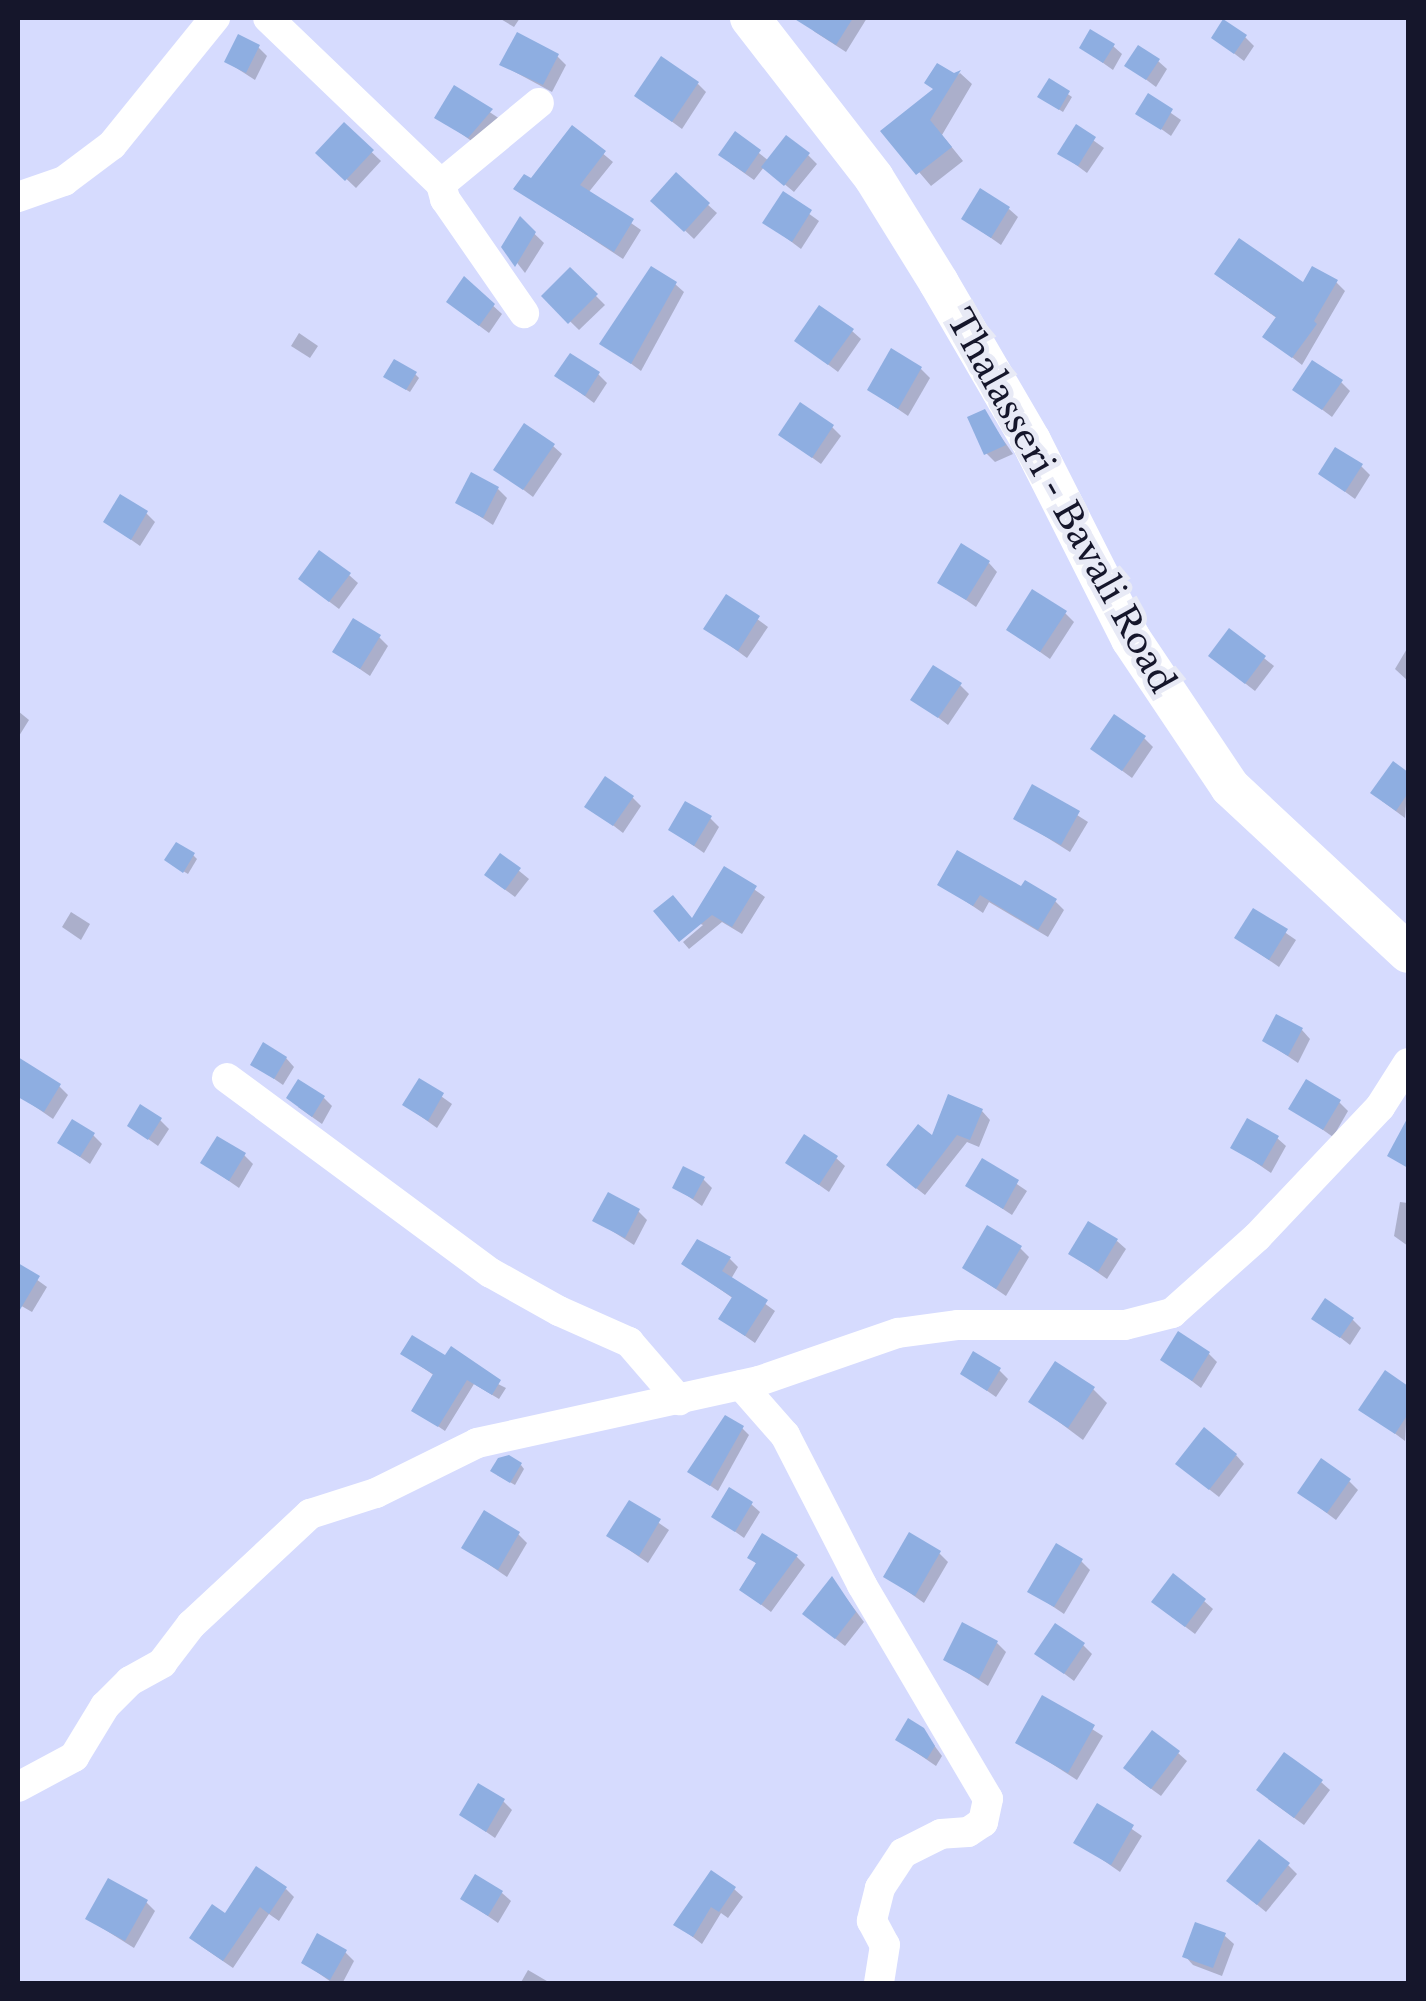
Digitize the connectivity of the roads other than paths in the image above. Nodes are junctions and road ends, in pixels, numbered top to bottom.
1 (215, 18) edge
2 (268, 18) edge
3 (750, 18) edge
4 (538, 103) dead end
5 (441, 184) junction
6 (18, 198) edge
7 (524, 313) dead end
8 (1408, 953) edge
9 (1408, 1063) edge
10 (227, 1078) dead end
11 (741, 1385) junction
12 (680, 1400) junction
13 (18, 1787) edge
14 (880, 1984) edge

1 - 6 street
2 - 5 street
3 - 8 main road, Thalasseri - Bavali Road
4 - 5 street
5 - 7 street
9 - 11 street
10 - 12 street
11 - 12 street
11 - 14 street
12 - 13 street

